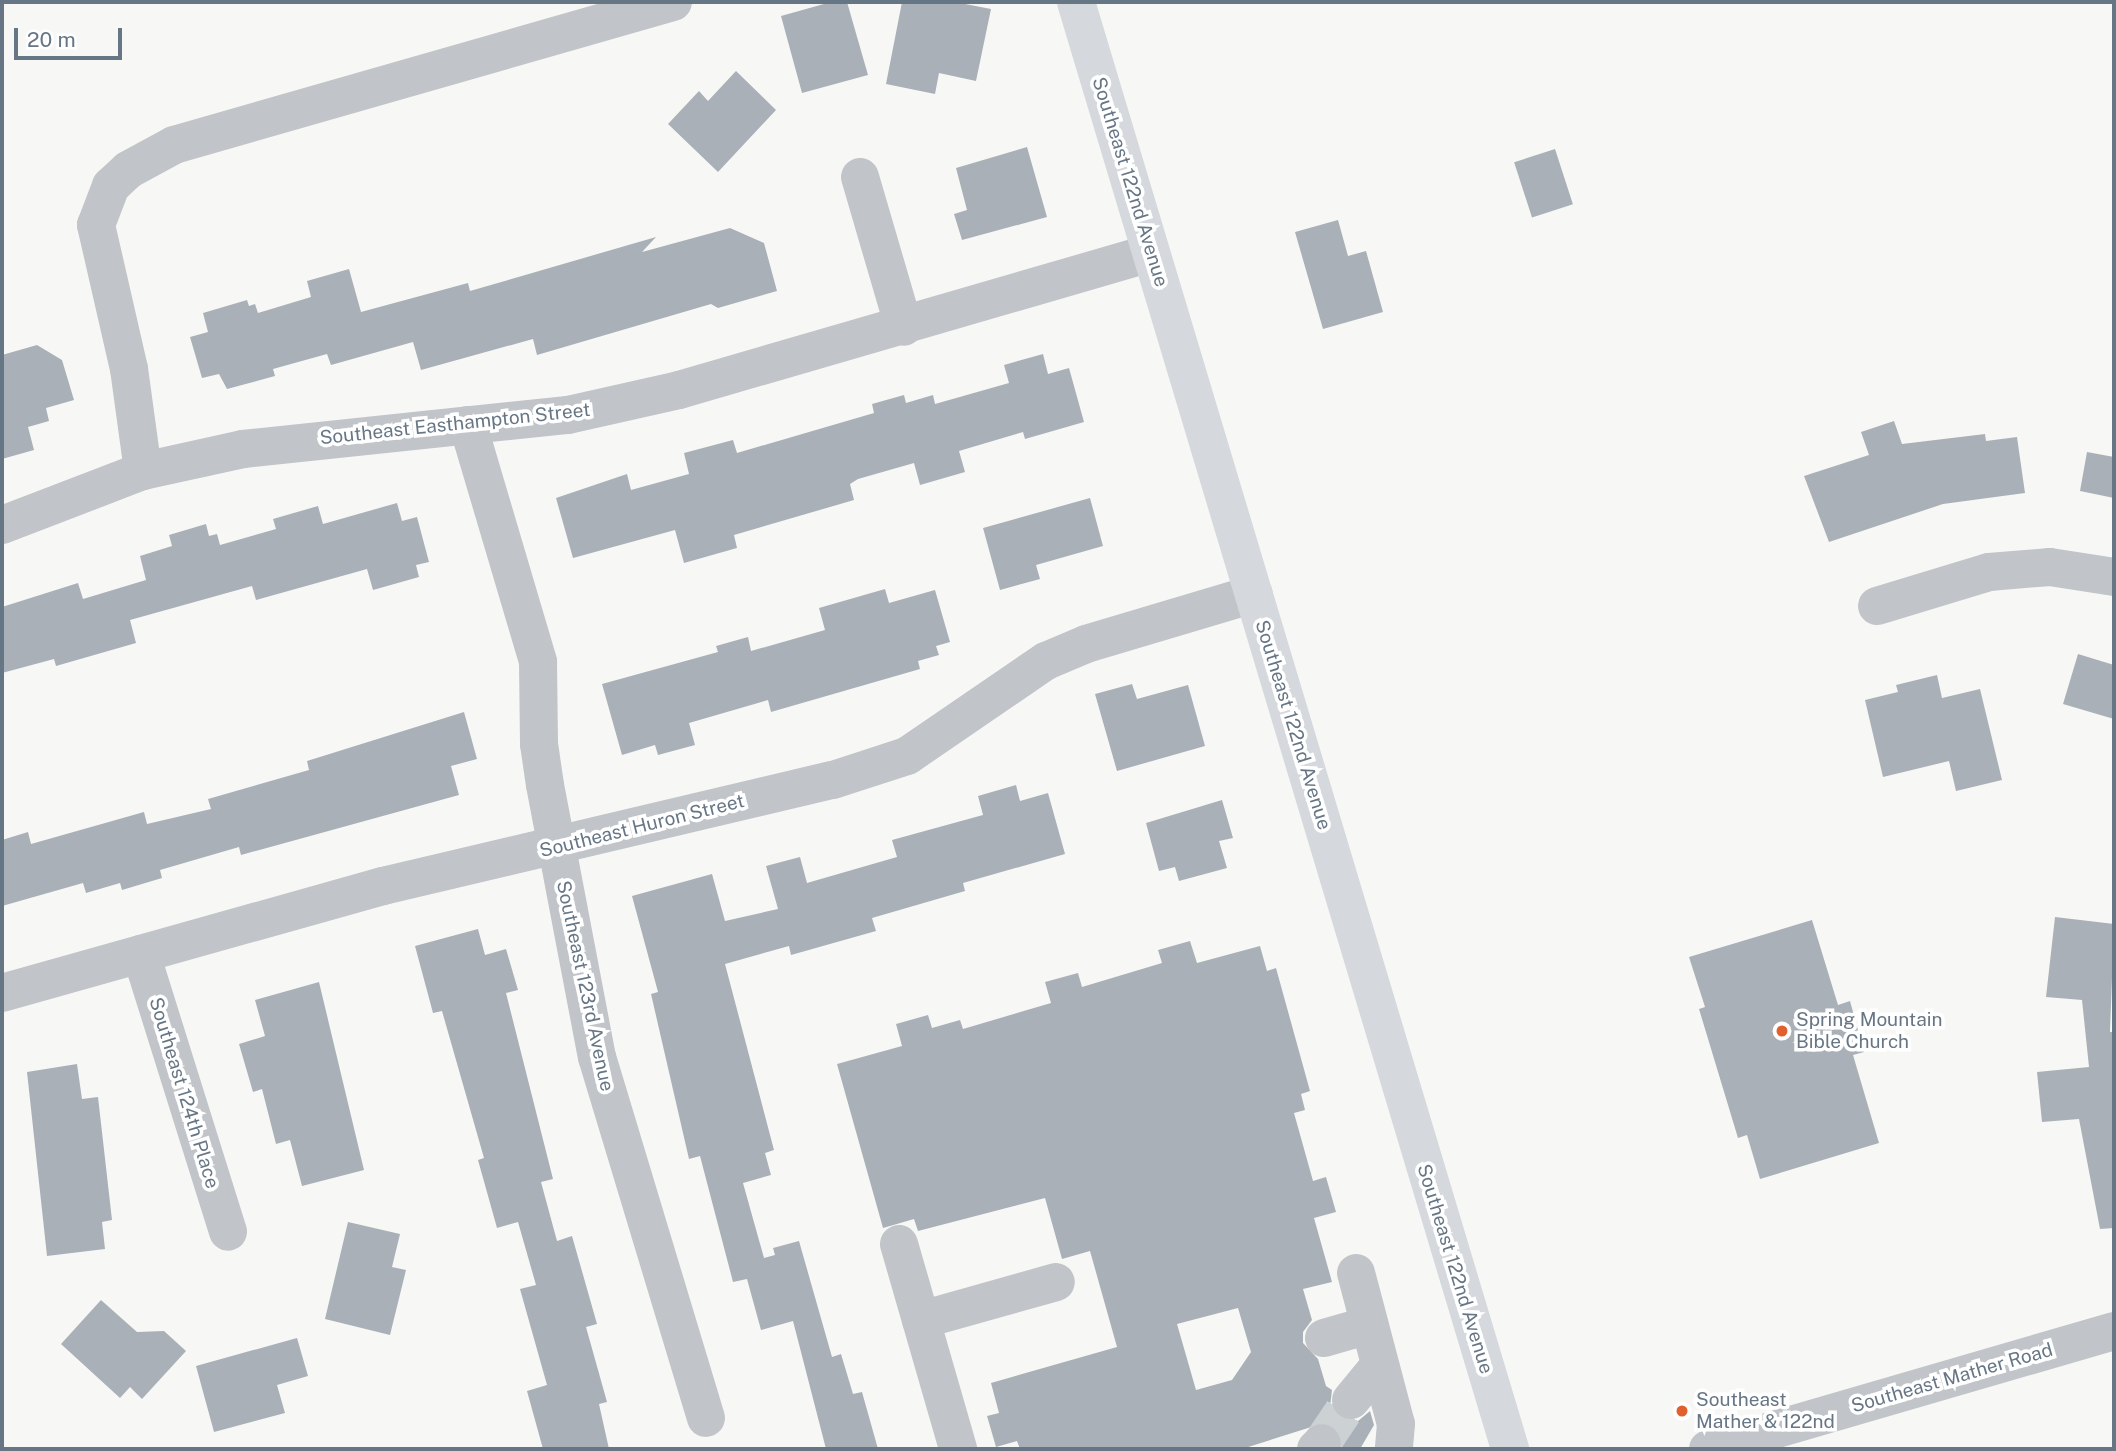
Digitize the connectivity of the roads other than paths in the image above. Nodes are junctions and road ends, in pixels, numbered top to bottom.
1 (673, 2) edge
2 (1076, 2) edge
3 (860, 177) dead end
4 (1151, 253) junction
5 (904, 327) junction
6 (468, 425) junction
7 (143, 471) junction
8 (2, 525) edge
9 (2114, 577) edge
10 (1254, 594) junction
11 (1877, 606) dead end
12 (556, 848) junction
13 (141, 954) junction
14 (2, 993) edge
15 (228, 1232) dead end
16 (899, 1244) dead end
17 (1356, 1273) dead end
18 (1056, 1282) dead end
19 (921, 1321) junction
20 (1370, 1325) junction
21 (2114, 1331) edge
22 (1324, 1338) dead end
23 (1379, 1366) junction
24 (1350, 1400) tunnel mouth
25 (706, 1418) dead end
26 (958, 1449) edge
27 (1394, 1449) edge
28 (1510, 1449) edge
29 (1708, 1449) edge

1 - 7 street
2 - 4 main road, Southeast 122nd Avenue
3 - 5 street
4 - 5 street, Southeast Easthampton Street
4 - 10 main road, Southeast 122nd Avenue
5 - 6 street, Southeast Easthampton Street
6 - 7 street, Southeast Easthampton Street
6 - 12 street, Southeast 123rd Avenue
7 - 8 street, Southeast Easthampton Street
9 - 11 street
10 - 12 street, Southeast Huron Street
10 - 28 main road, Southeast 122nd Avenue
12 - 13 street, Southeast Huron Street
12 - 25 street, Southeast 123rd Avenue
13 - 14 street, Southeast Huron Street
13 - 15 street, Southeast 124th Place
16 - 19 street
17 - 20 street
18 - 19 street
19 - 26 street
20 - 22 street
20 - 23 street
21 - 29 street, Southeast Mather Road
23 - 24 street
23 - 27 street

